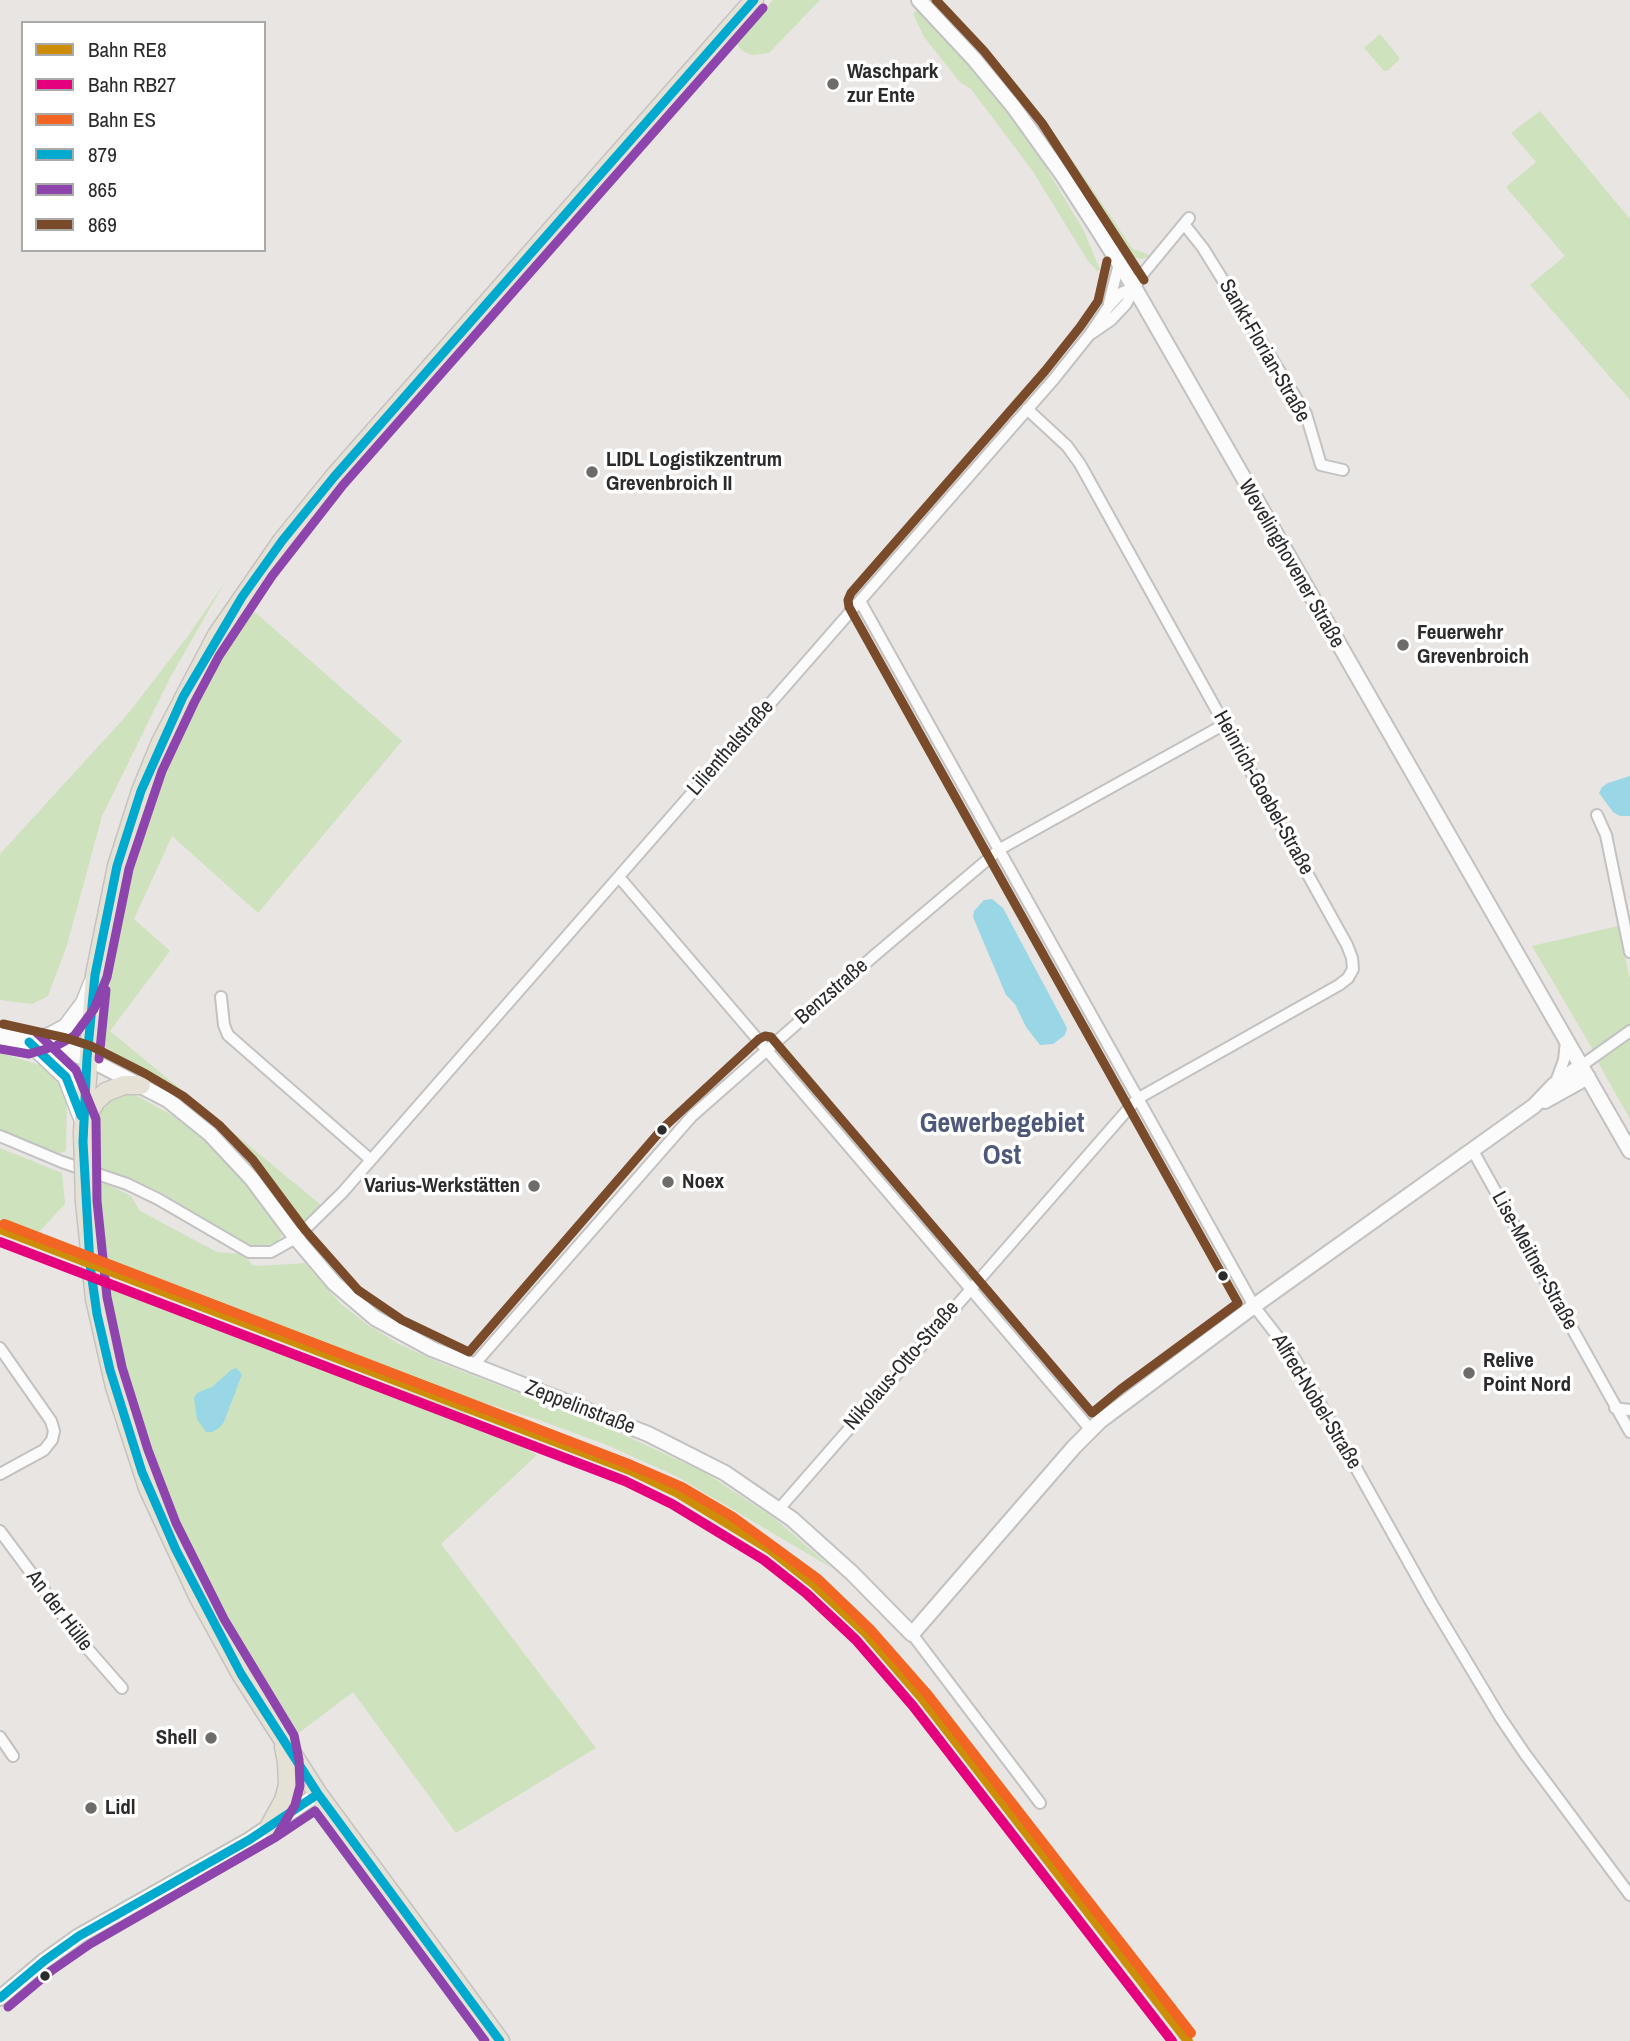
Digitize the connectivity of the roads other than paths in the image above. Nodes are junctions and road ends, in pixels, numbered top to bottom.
1 (754, 0) edge
2 (919, 0) edge
3 (1187, 221) joint
4 (1119, 264) junction
5 (1134, 287) junction
6 (1109, 306) junction
7 (1090, 334) junction
8 (1027, 409) junction
9 (1343, 470) dead end
10 (860, 601) junction
11 (1225, 724) junction
12 (1597, 815) dead end
13 (1000, 849) junction
14 (619, 877) junction
15 (1630, 952) edge
16 (95, 975) junction
17 (221, 996) dead end
18 (1630, 1031) edge
19 (0, 1036) edge
20 (1565, 1038) junction
21 (29, 1042) junction
22 (767, 1048) junction
23 (87, 1058) junction
24 (1585, 1071) junction
25 (141, 1085) junction
26 (1554, 1085) junction
27 (1137, 1098) junction
28 (1534, 1106) junction
29 (83, 1127) junction
30 (0, 1136) edge
31 (1473, 1150) junction
32 (1630, 1151) edge
33 (370, 1160) junction
34 (296, 1238) junction
35 (971, 1287) junction
36 (1255, 1306) junction
37 (0, 1348) edge
38 (472, 1367) junction
39 (1615, 1408) junction
40 (1630, 1410) edge
41 (1091, 1430) junction
42 (1630, 1432) edge
43 (0, 1474) edge
44 (779, 1509) junction
45 (0, 1531) edge
46 (912, 1634) junction
47 (122, 1688) dead end
48 (0, 1737) edge
49 (283, 1740) junction
50 (13, 1756) dead end
51 (318, 1794) junction
52 (1040, 1802) dead end
53 (269, 1827) junction
54 (1630, 1895) edge
55 (0, 1997) edge
56 (499, 2041) edge

1 - 16 main road
2 - 4 street, Wevelinghovener Straße
3 - 5 street, Lilienthalstraße
3 - 9 street, Sankt-Florian-Straße
4 - 5 street, Wevelinghovener Straße
4 - 6 street, Lilienthalstraße
5 - 6 street, Lilienthalstraße
5 - 7 street, Lilienthalstraße
5 - 20 street, Wevelinghovener Straße
6 - 7 street, Lilienthalstraße
7 - 8 street, Lilienthalstraße
8 - 10 street, Lilienthalstraße
8 - 11 street, Heinrich-Goebel-Straße
10 - 13 street, Alfred-Nobel-Straße
10 - 14 street, Lilienthalstraße
11 - 13 street, Benzstraße
11 - 27 street, Heinrich-Goebel-Straße
12 - 15 street
13 - 22 street, Benzstraße
13 - 27 street, Alfred-Nobel-Straße
14 - 22 street
14 - 33 street, Lilienthalstraße
16 - 21 main road
16 - 23 main road
17 - 33 street
18 - 24 street
19 - 21 main road
20 - 24 street, Wevelinghovener Straße
20 - 26 street
21 - 23 main road
21 - 29 main road
22 - 35 street
22 - 38 street, Benzstraße
23 - 25 street, Zeppelinstraße
23 - 29 main road
24 - 26 street
24 - 28 street
24 - 32 street, Wevelinghovener Straße
25 - 29 main road
25 - 34 street, Zeppelinstraße
26 - 28 street
27 - 35 street, Nikolaus-Otto-Straße
27 - 36 street, Alfred-Nobel-Straße
28 - 31 street
29 - 49 main road, bridge
30 - 34 street, Lilienthalstraße
31 - 36 street
31 - 39 street, Lise-Meitner-Straße
33 - 34 street, Lilienthalstraße
34 - 38 street, Zeppelinstraße
35 - 41 street
35 - 44 street, Nikolaus-Otto-Straße
36 - 41 street
36 - 54 street, Alfred-Nobel-Straße
37 - 43 street
38 - 44 street, Zeppelinstraße
39 - 40 street
39 - 42 street, Lise-Meitner-Straße
41 - 46 street
44 - 46 street, Zeppelinstraße
45 - 47 street, An der Hülle
46 - 52 street, Zeppelinstraße
48 - 50 street
49 - 51 main road
49 - 53 main road
51 - 53 street
51 - 56 main road
53 - 55 street

